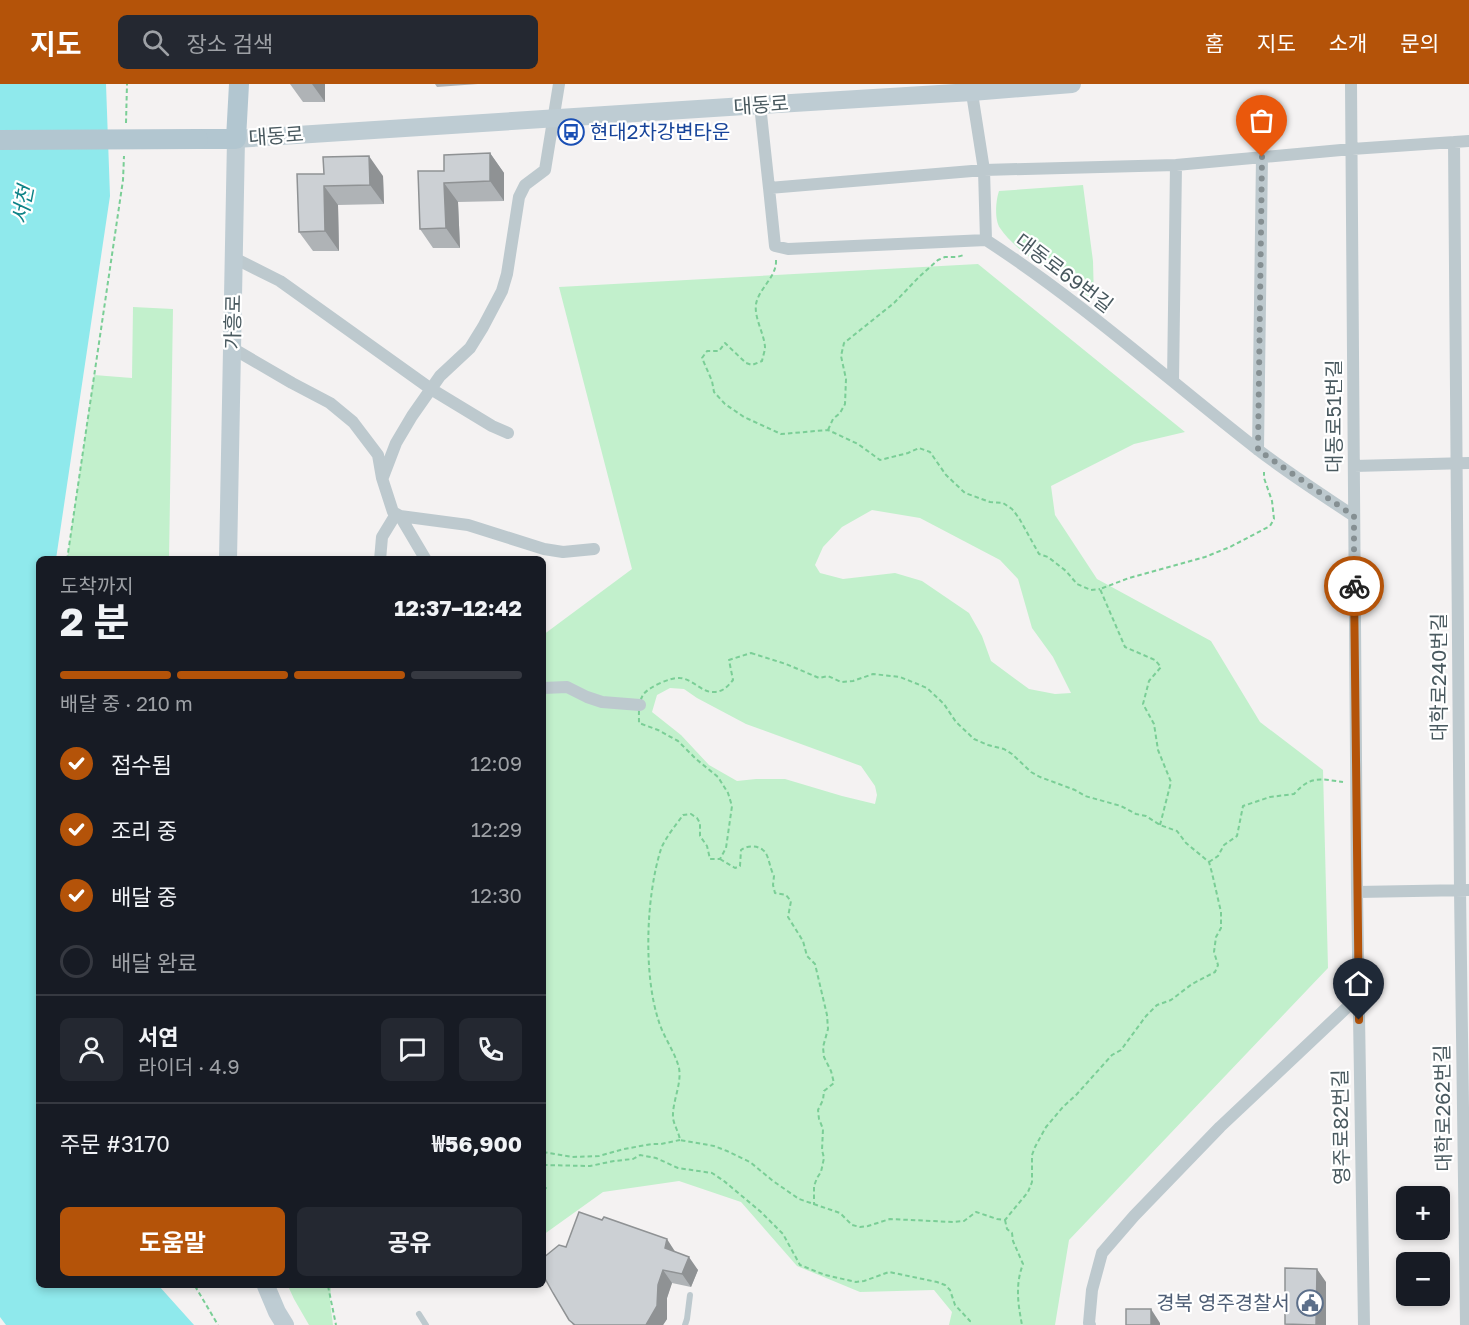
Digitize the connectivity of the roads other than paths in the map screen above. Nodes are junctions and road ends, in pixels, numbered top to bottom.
1 (239, 84) edge
2 (560, 84) edge
3 (1072, 84) edge
4 (1351, 84) edge
5 (971, 88) edge
6 (760, 105) junction
7 (554, 118) junction
8 (236, 139) junction
9 (0, 140) edge
10 (1469, 141) edge
11 (1455, 142) junction
12 (1352, 149) junction
13 (1262, 157) junction
14 (1176, 165) junction
15 (984, 170) junction
16 (769, 188) junction
17 (982, 240) junction
18 (234, 258) junction
19 (232, 348) junction
20 (1173, 381) junction
21 (431, 389) junction
22 (507, 433) dead end
23 (1258, 450) junction
24 (1463, 464) edge
25 (1354, 466) junction
26 (382, 478) junction
27 (398, 515) junction
28 (1354, 516) junction
29 (594, 549) dead end
30 (228, 556) edge
31 (380, 556) edge
32 (424, 556) edge
33 (546, 688) edge
34 (640, 705) road end
35 (1464, 798) edge
36 (1465, 890) edge
37 (1357, 892) junction
38 (1465, 988) edge
39 (1358, 997) junction
40 (267, 1288) edge
41 (690, 1295) dead end
42 (419, 1314) dead end
43 (285, 1325) edge
44 (426, 1325) edge
45 (685, 1325) edge
46 (1090, 1325) edge
47 (1364, 1325) edge
48 (1466, 1325) edge

1 - 8 main road, 가흥로
2 - 7 street
3 - 5 main road, 대동로
4 - 12 street, 대동로51번길
5 - 6 main road, 대동로
5 - 15 street, 대동로69번길
6 - 7 main road, 대동로
6 - 16 street
7 - 8 main road, 대동로
7 - 21 street
8 - 9 main road, 대동로, bridge
8 - 18 main road, 가흥로
10 - 11 street
11 - 12 street
11 - 24 street, 대학로240번길
12 - 13 street
12 - 25 street, 대동로51번길
13 - 14 street
13 - 23 street
14 - 15 street
14 - 20 street
15 - 16 street
15 - 17 street, 대동로69번길
16 - 17 street
17 - 20 street, 대동로69번길
18 - 19 main road, 가흥로
18 - 21 street
19 - 26 street
19 - 30 main road, 가흥로
20 - 23 street, 대동로69번길
21 - 22 street
21 - 26 street
23 - 28 street, 대동로69번길
24 - 25 street
24 - 35 street, 대학로240번길
25 - 28 street, 대동로51번길
26 - 27 street
27 - 29 street
27 - 31 street
27 - 32 street
28 - 37 street, 대동로51번길
33 - 34 street
35 - 36 street, 대학로240번길
36 - 37 street
36 - 38 street, 대학로262번길
37 - 39 street, 영주로82번길
38 - 48 street, 대학로262번길
39 - 46 street
39 - 47 street, 영주로82번길
40 - 43 main road
41 - 45 lane
42 - 44 lane

